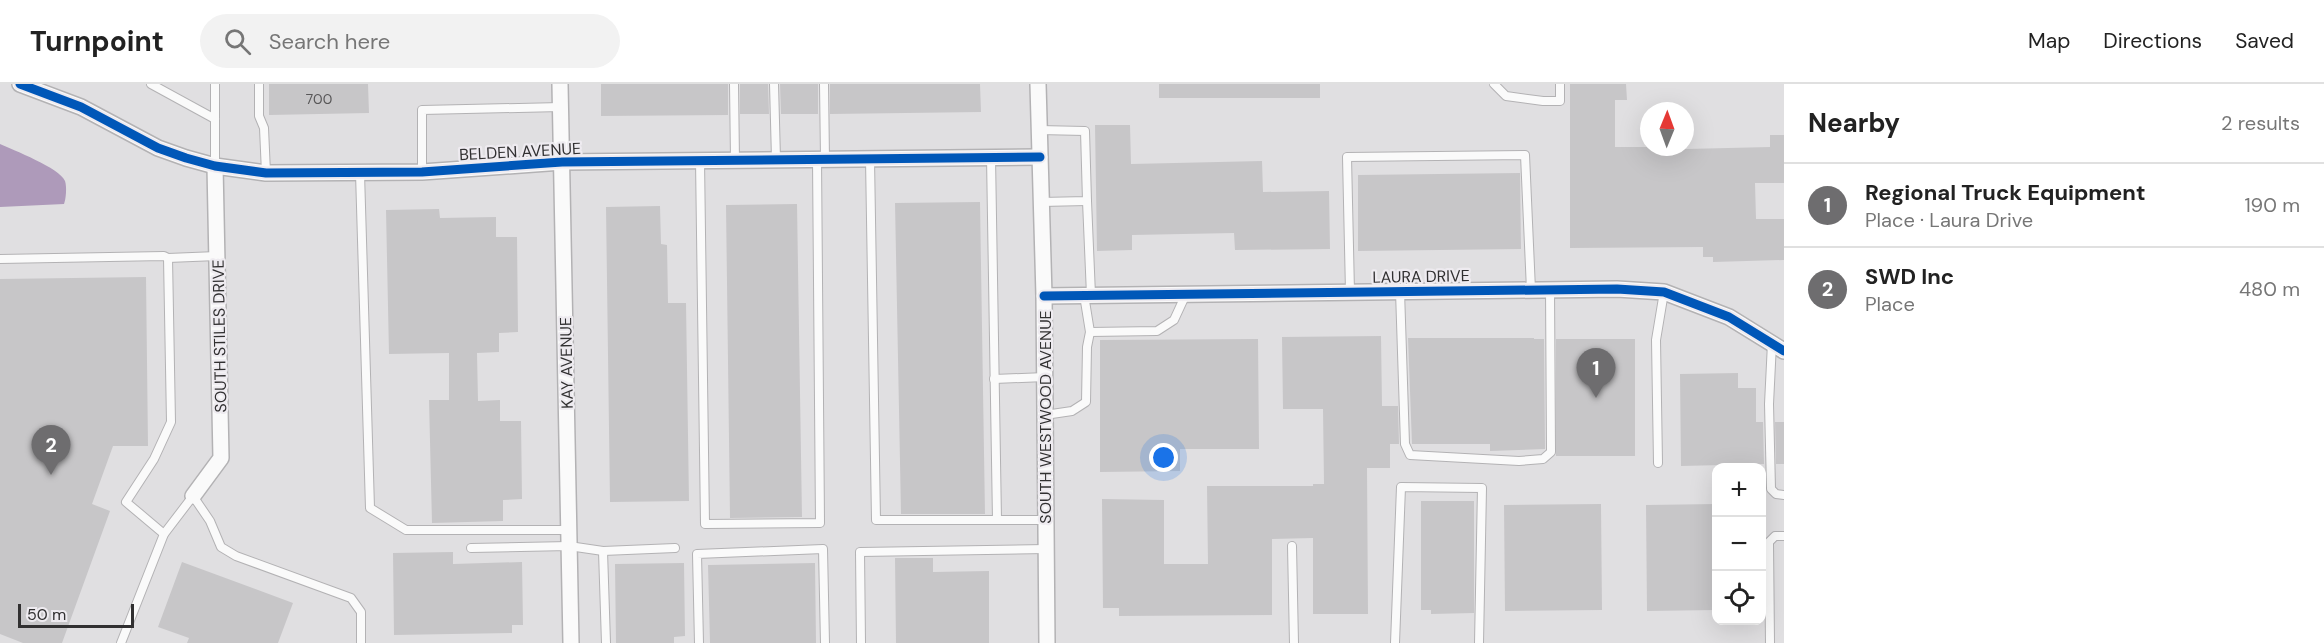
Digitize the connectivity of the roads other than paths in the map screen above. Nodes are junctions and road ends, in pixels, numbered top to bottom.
1 (20, 84) edge
2 (151, 84) edge
3 (214, 84) edge
4 (259, 84) edge
5 (560, 84) edge
6 (734, 84) edge
7 (774, 84) edge
8 (824, 84) edge
9 (1038, 84) edge
10 (1494, 84) edge
11 (1560, 84) edge
12 (561, 107) junction
13 (215, 119) junction
14 (1039, 130) junction
15 (991, 157) junction
16 (1040, 157) junction
17 (735, 159) junction
18 (776, 159) junction
19 (821, 159) junction
20 (870, 159) junction
21 (700, 160) junction
22 (562, 162) junction
23 (215, 166) junction
24 (360, 172) junction
25 (422, 172) junction
26 (266, 173) junction
27 (1087, 201) junction
28 (1041, 202) junction
29 (217, 256) junction
30 (168, 258) junction
31 (0, 259) edge
32 (1550, 289) junction
33 (1531, 290) junction
34 (1400, 291) junction
35 (1350, 292) junction
36 (1664, 292) junction
37 (1186, 294) junction
38 (1087, 295) junction
39 (1044, 296) junction
40 (1090, 332) junction
41 (1778, 347) edge
42 (1045, 377) junction
43 (994, 379) junction
44 (1045, 415) junction
45 (1658, 463) dead end
46 (1784, 495) edge
47 (194, 496) junction
48 (997, 520) junction
49 (1046, 520) junction
50 (569, 530) junction
51 (164, 534) junction
52 (1784, 536) edge
53 (569, 546) junction
54 (1292, 546) dead end
55 (471, 548) dead end
56 (675, 548) dead end
57 (1046, 549) junction
58 (603, 550) junction
59 (121, 643) edge
60 (361, 643) edge
61 (571, 643) edge
62 (606, 643) edge
63 (699, 643) edge
64 (825, 643) edge
65 (861, 643) edge
66 (1047, 643) edge
67 (1294, 643) edge
68 (1395, 643) edge
69 (1479, 643) edge
70 (1770, 643) edge

1 - 23 street, BELDEN AVENUE
2 - 13 lane
3 - 13 lane
4 - 26 lane
5 - 12 street, KAY AVENUE
6 - 17 lane
7 - 18 lane
8 - 19 lane
9 - 14 street, SOUTH WESTWOOD AVENUE
10 - 11 lane
12 - 22 street, KAY AVENUE
12 - 25 lane
13 - 23 lane
14 - 16 street, SOUTH WESTWOOD AVENUE
14 - 27 lane
15 - 16 street, BELDEN AVENUE
15 - 20 street, BELDEN AVENUE
15 - 43 lane
16 - 28 street, SOUTH WESTWOOD AVENUE
17 - 18 street, BELDEN AVENUE
17 - 21 street, BELDEN AVENUE
18 - 19 street, BELDEN AVENUE
19 - 20 street, BELDEN AVENUE
19 - 21 lane
20 - 48 lane
21 - 22 street, BELDEN AVENUE
22 - 25 street, BELDEN AVENUE
22 - 50 street, KAY AVENUE
23 - 26 street, BELDEN AVENUE
23 - 29 street, SOUTH STILES DRIVE
24 - 25 street, BELDEN AVENUE
24 - 26 street, BELDEN AVENUE
24 - 50 lane
27 - 28 lane
27 - 38 lane
28 - 39 street, SOUTH WESTWOOD AVENUE
29 - 30 lane
29 - 47 street, SOUTH STILES DRIVE
30 - 31 lane
30 - 51 lane
32 - 33 street, LAURA DRIVE
32 - 34 lane
32 - 36 street, LAURA DRIVE
33 - 34 street, LAURA DRIVE
33 - 35 lane
34 - 35 street, LAURA DRIVE
35 - 37 street, LAURA DRIVE
36 - 41 street, LAURA DRIVE
36 - 45 lane
37 - 38 street, LAURA DRIVE
37 - 40 lane
38 - 39 street, LAURA DRIVE
38 - 40 lane
39 - 42 street, SOUTH WESTWOOD AVENUE
40 - 44 lane
41 - 46 lane
42 - 43 lane
42 - 44 street, SOUTH WESTWOOD AVENUE
43 - 48 lane
44 - 49 street, SOUTH WESTWOOD AVENUE
47 - 51 lane
47 - 60 lane
48 - 49 lane
49 - 57 street, SOUTH WESTWOOD AVENUE
50 - 53 street, KAY AVENUE
51 - 59 lane
52 - 70 lane
53 - 55 lane
53 - 58 lane
53 - 61 street, KAY AVENUE
54 - 67 lane
56 - 58 lane
57 - 65 lane
57 - 66 street, SOUTH WESTWOOD AVENUE
58 - 62 lane
63 - 64 lane
68 - 69 lane

